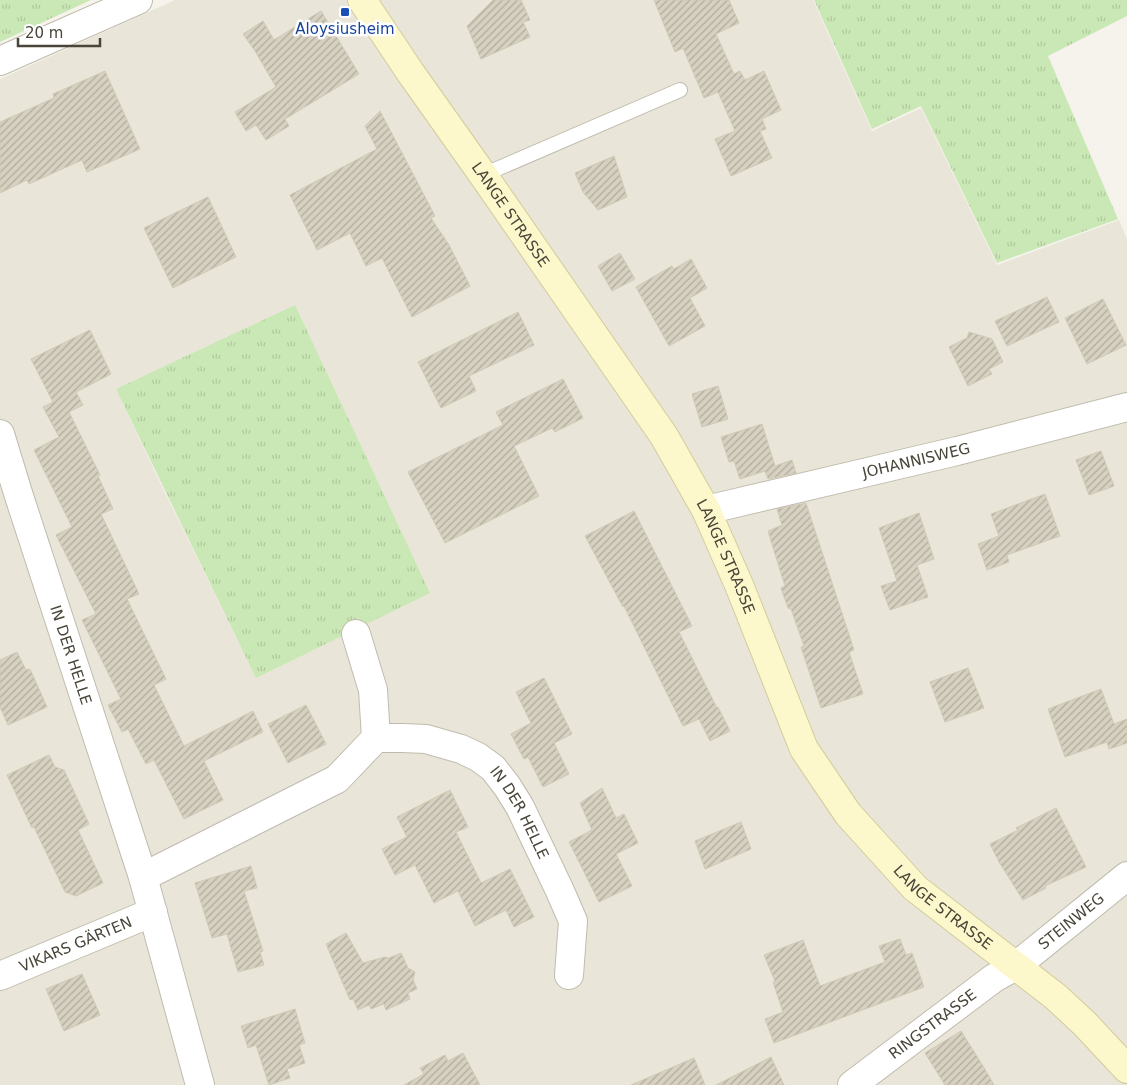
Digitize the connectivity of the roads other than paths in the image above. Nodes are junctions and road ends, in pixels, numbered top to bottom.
1 (138, 0) edge
2 (362, 0) edge
3 (0, 61) edge
4 (680, 90) dead end
5 (484, 175) junction
6 (1127, 407) edge
7 (0, 434) edge
8 (706, 510) junction
9 (356, 634) dead end
10 (376, 738) junction
11 (1127, 876) edge
12 (143, 877) junction
13 (152, 912) junction
14 (1016, 966) junction
15 (568, 975) dead end
16 (0, 976) edge
17 (1127, 1069) edge
18 (200, 1085) edge
19 (852, 1085) edge

1 - 3 street
2 - 5 main road, LANGE STRASSE
4 - 5 lane
5 - 8 main road, LANGE STRASSE
6 - 8 street, JOHANNISWEG
7 - 12 street, IN DER HELLE
8 - 14 main road, LANGE STRASSE
9 - 10 street
10 - 12 street
10 - 15 street, IN DER HELLE
11 - 14 street, STEINWEG
12 - 13 street, IN DER HELLE
13 - 16 street, VIKARS GÄRTEN
13 - 18 street, IN DER HELLE
14 - 17 main road, LANGE STRASSE
14 - 19 street, RINGSTRASSE

